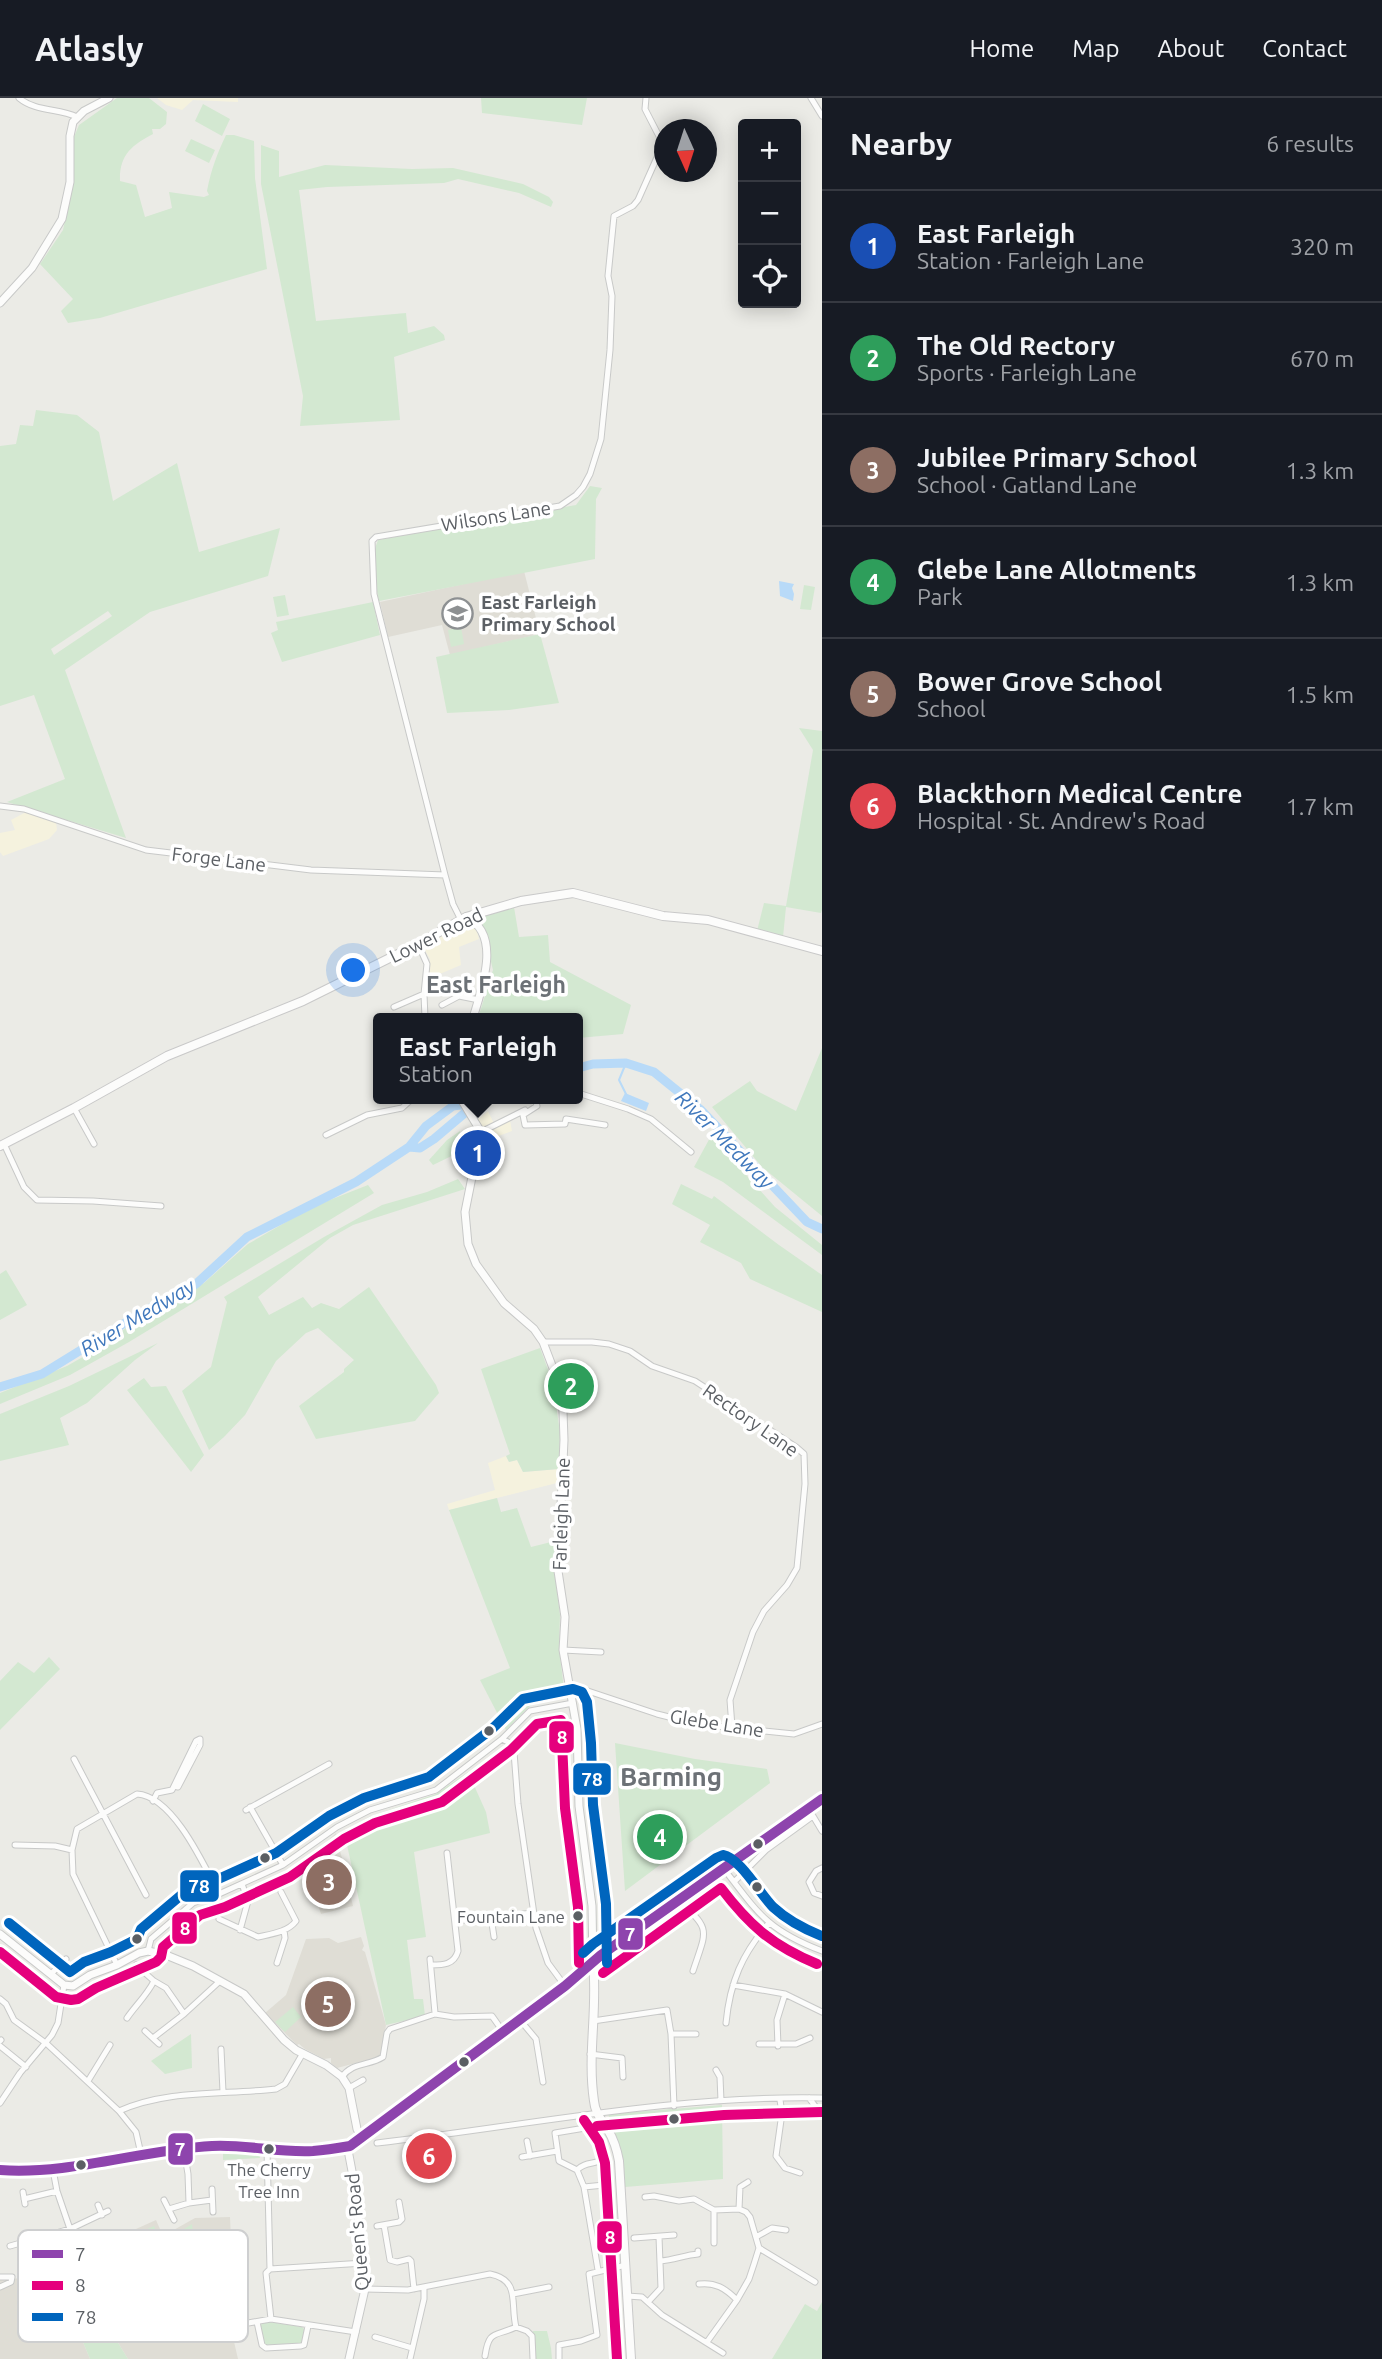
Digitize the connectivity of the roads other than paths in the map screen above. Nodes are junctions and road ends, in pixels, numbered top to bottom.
1 (19, 98) edge
2 (109, 98) edge
3 (646, 98) edge
4 (811, 98) edge
5 (822, 116) edge
6 (77, 117) junction
7 (0, 303) edge
8 (0, 806) edge
9 (445, 875) junction
10 (482, 912) junction
11 (464, 918) junction
12 (478, 926) junction
13 (418, 944) junction
14 (822, 951) edge
15 (424, 994) junction
16 (400, 996) dead end
17 (479, 1000) junction
18 (445, 1001) dead end
19 (403, 1002) junction
20 (394, 1007) dead end
21 (425, 1013) edge
22 (475, 1013) edge
23 (583, 1095) edge
24 (406, 1104) edge
25 (464, 1104) edge
26 (533, 1104) edge
27 (537, 1104) edge
28 (74, 1108) junction
29 (605, 1125) dead end
30 (481, 1132) junction
31 (326, 1135) dead end
32 (94, 1144) dead end
33 (2, 1145) edge
34 (691, 1152) dead end
35 (161, 1206) dead end
36 (543, 1342) junction
37 (563, 1650) junction
38 (600, 1652) dead end
39 (571, 1690) junction
40 (573, 1703) junction
41 (822, 1724) edge
42 (732, 1727) junction
43 (502, 1739) junction
44 (74, 1759) dead end
45 (329, 1764) dead end
46 (186, 1768) dead end
47 (822, 1799) edge
48 (153, 1801) junction
49 (103, 1815) junction
50 (822, 1831) edge
51 (15, 1845) dead end
52 (72, 1850) junction
53 (446, 1853) dead end
54 (283, 1865) junction
55 (822, 1868) edge
56 (724, 1869) junction
57 (734, 1882) junction
58 (242, 1884) junction
59 (281, 1892) dead end
60 (219, 1894) junction
61 (145, 1895) dead end
62 (822, 1896) edge
63 (677, 1900) junction
64 (533, 1913) junction
65 (491, 1917) junction
66 (219, 1919) dead end
67 (455, 1921) junction
68 (769, 1923) junction
69 (240, 1930) junction
70 (284, 1930) junction
71 (1, 1937) edge
72 (494, 1937) dead end
73 (148, 1951) junction
74 (822, 1951) edge
75 (66, 1959) dead end
76 (276, 1963) dead end
77 (593, 1963) junction
78 (117, 1965) junction
79 (136, 1965) dead end
80 (693, 1971) dead end
81 (51, 1974) junction
82 (154, 1981) junction
83 (220, 1981) junction
84 (733, 1984) junction
85 (64, 1985) junction
86 (565, 1986) junction
87 (785, 1994) junction
88 (0, 1999) edge
89 (424, 2007) dead end
90 (822, 2011) edge
91 (184, 2014) junction
92 (127, 2018) dead end
93 (520, 2020) junction
94 (593, 2021) junction
95 (726, 2023) dead end
96 (145, 2031) dead end
97 (505, 2032) junction
98 (671, 2034) junction
99 (696, 2034) dead end
100 (153, 2038) junction
101 (810, 2038) dead end
102 (0, 2043) edge
103 (47, 2044) junction
104 (159, 2044) dead end
105 (110, 2045) dead end
106 (759, 2045) dead end
107 (778, 2046) junction
108 (221, 2049) dead end
109 (303, 2053) junction
110 (590, 2054) junction
111 (26, 2067) junction
112 (716, 2070) dead end
113 (342, 2077) junction
114 (623, 2077) dead end
115 (363, 2080) dead end
116 (88, 2081) junction
117 (543, 2082) dead end
118 (349, 2088) junction
119 (223, 2092) junction
120 (809, 2098) junction
121 (822, 2098) edge
122 (780, 2100) junction
123 (721, 2101) junction
124 (0, 2103) edge
125 (674, 2106) junction
126 (119, 2111) junction
127 (596, 2112) junction
128 (822, 2115) edge
129 (362, 2138) junction
130 (527, 2141) dead end
131 (377, 2143) dead end
132 (350, 2146) junction
133 (267, 2149) junction
134 (184, 2150) junction
135 (557, 2151) junction
136 (141, 2154) junction
137 (530, 2156) junction
138 (522, 2157) dead end
139 (0, 2170) edge
140 (53, 2170) junction
141 (578, 2170) junction
142 (800, 2173) dead end
143 (748, 2182) dead end
144 (604, 2185) dead end
145 (584, 2187) junction
146 (212, 2189) dead end
147 (57, 2191) junction
148 (645, 2197) dead end
149 (24, 2198) dead end
150 (164, 2200) dead end
151 (212, 2200) junction
152 (189, 2203) junction
153 (398, 2203) dead end
154 (97, 2205) dead end
155 (169, 2209) junction
156 (739, 2209) junction
157 (714, 2210) junction
158 (108, 2211) dead end
159 (214, 2212) dead end
160 (102, 2215) junction
161 (174, 2220) dead end
162 (70, 2229) junction
163 (66, 2230) edge
164 (786, 2230) dead end
165 (674, 2235) dead end
166 (659, 2236) junction
167 (757, 2237) junction
168 (634, 2238) dead end
169 (18, 2243) edge
170 (714, 2243) dead end
171 (9, 2246) dead end
172 (759, 2248) junction
173 (698, 2250) dead end
174 (660, 2261) junction
175 (364, 2263) junction
176 (626, 2266) junction
177 (270, 2269) junction
178 (598, 2270) junction
179 (0, 2277) edge
180 (815, 2282) dead end
181 (699, 2284) dead end
182 (0, 2287) edge
183 (424, 2287) junction
184 (549, 2287) dead end
185 (365, 2289) junction
186 (414, 2289) junction
187 (513, 2294) junction
188 (627, 2296) junction
189 (737, 2300) junction
190 (648, 2302) junction
191 (271, 2319) junction
192 (257, 2322) junction
193 (248, 2323) edge
194 (308, 2326) junction
195 (516, 2327) junction
196 (356, 2332) junction
197 (375, 2337) dead end
198 (707, 2342) junction
199 (412, 2348) junction
200 (723, 2353) dead end
201 (485, 2356) dead end
202 (349, 2359) edge
203 (410, 2359) edge
204 (533, 2359) edge
205 (559, 2359) edge
206 (631, 2359) edge

1 - 6 street
2 - 6 street
3 - 9 street, Wilsons Lane
4 - 5 street
6 - 7 street
8 - 9 street, Forge Lane
9 - 11 street
10 - 11 main road, Lower Road
10 - 12 street
10 - 14 main road, Lower Road
11 - 12 street
11 - 13 main road, Lower Road
12 - 17 street
13 - 15 street
13 - 28 main road, Lower Road
15 - 19 street
15 - 21 street
16 - 19 street
17 - 18 street
17 - 22 street
19 - 20 street
23 - 34 street
24 - 31 street
25 - 30 street
26 - 30 street
27 - 29 street
28 - 32 street
28 - 33 main road, Lower Road
30 - 36 street, Farleigh Lane
33 - 35 street
36 - 37 street, Farleigh Lane
36 - 42 street, Rectory Lane
37 - 38 street
37 - 39 street, Farleigh Lane
39 - 40 street, Farleigh Lane
39 - 42 street, Glebe Lane
40 - 43 street
40 - 77 street, Farleigh Lane
41 - 42 street, Glebe Lane
43 - 54 street
43 - 64 street
44 - 49 street
45 - 54 street
46 - 48 street
47 - 56 main road
48 - 49 street
48 - 60 street
49 - 52 street
49 - 61 street
50 - 57 street
51 - 52 street
52 - 78 street
53 - 67 street
54 - 58 street
55 - 62 street
56 - 57 street
56 - 63 main road
57 - 68 street
58 - 60 street
58 - 69 street
59 - 70 street
60 - 73 street
63 - 77 main road
63 - 80 street
64 - 65 street
64 - 86 street
65 - 67 street
65 - 72 street
66 - 69 street
67 - 89 street
68 - 74 street
68 - 84 street
69 - 70 street
70 - 76 street
71 - 81 street
73 - 78 street
73 - 83 street
75 - 81 street
77 - 86 main road
77 - 94 main road
78 - 85 street
79 - 82 street
81 - 85 street
82 - 91 street
82 - 92 street
83 - 91 street
83 - 109 street
84 - 87 street
84 - 95 street
85 - 103 street
86 - 93 main road
87 - 90 street
87 - 107 street
88 - 103 street
91 - 100 street
93 - 97 main road
93 - 117 street
94 - 98 street
94 - 110 main road
96 - 100 street
97 - 113 street
97 - 129 main road
98 - 99 street
98 - 125 street
100 - 104 street
101 - 107 street
102 - 111 street
103 - 111 street
103 - 116 street
105 - 116 street
106 - 107 street
108 - 119 street
109 - 113 street
109 - 119 street
110 - 114 street
110 - 127 main road
111 - 124 street
112 - 123 street
113 - 118 street
115 - 118 street
116 - 126 street
118 - 129 street
119 - 126 street
120 - 121 street
120 - 122 street
120 - 128 street
122 - 123 street
122 - 142 street
123 - 125 street
125 - 127 street
126 - 136 street
127 - 131 street
127 - 176 main road
129 - 132 main road
130 - 137 street
132 - 133 main road
132 - 175 street, Queen's Road
133 - 134 main road
133 - 177 street
134 - 136 main road
134 - 152 street
135 - 137 street
135 - 141 street
135 - 141 street
136 - 140 main road
137 - 138 street
139 - 140 main road
140 - 147 street
141 - 145 street
143 - 156 street
144 - 145 street
145 - 178 street
146 - 151 street
147 - 149 street
147 - 162 street
148 - 157 street
150 - 155 street
151 - 152 street
151 - 159 street
152 - 155 street
153 - 186 street
154 - 160 street
155 - 161 street
156 - 157 street
156 - 167 street
157 - 170 street
158 - 160 street
160 - 162 street
162 - 163 street
164 - 167 street
165 - 166 street
166 - 168 street
166 - 174 street
167 - 172 street
169 - 171 street
172 - 180 street
172 - 189 street
173 - 174 street
174 - 190 street
175 - 177 street
175 - 185 street, Queen's Road
176 - 178 street
176 - 188 main road
177 - 191 street
178 - 205 street
179 - 182 street
181 - 189 street
183 - 186 street
183 - 187 street
183 - 199 street
184 - 187 street
185 - 186 street
185 - 196 street, Queen's Road
187 - 195 street
188 - 190 street
188 - 206 main road
189 - 198 street
190 - 198 street
191 - 192 street
191 - 194 street
192 - 193 street
192 - 194 street
194 - 196 street
195 - 201 street
195 - 204 street
196 - 202 street, Queen's Road
197 - 199 street
198 - 200 street
199 - 203 street

